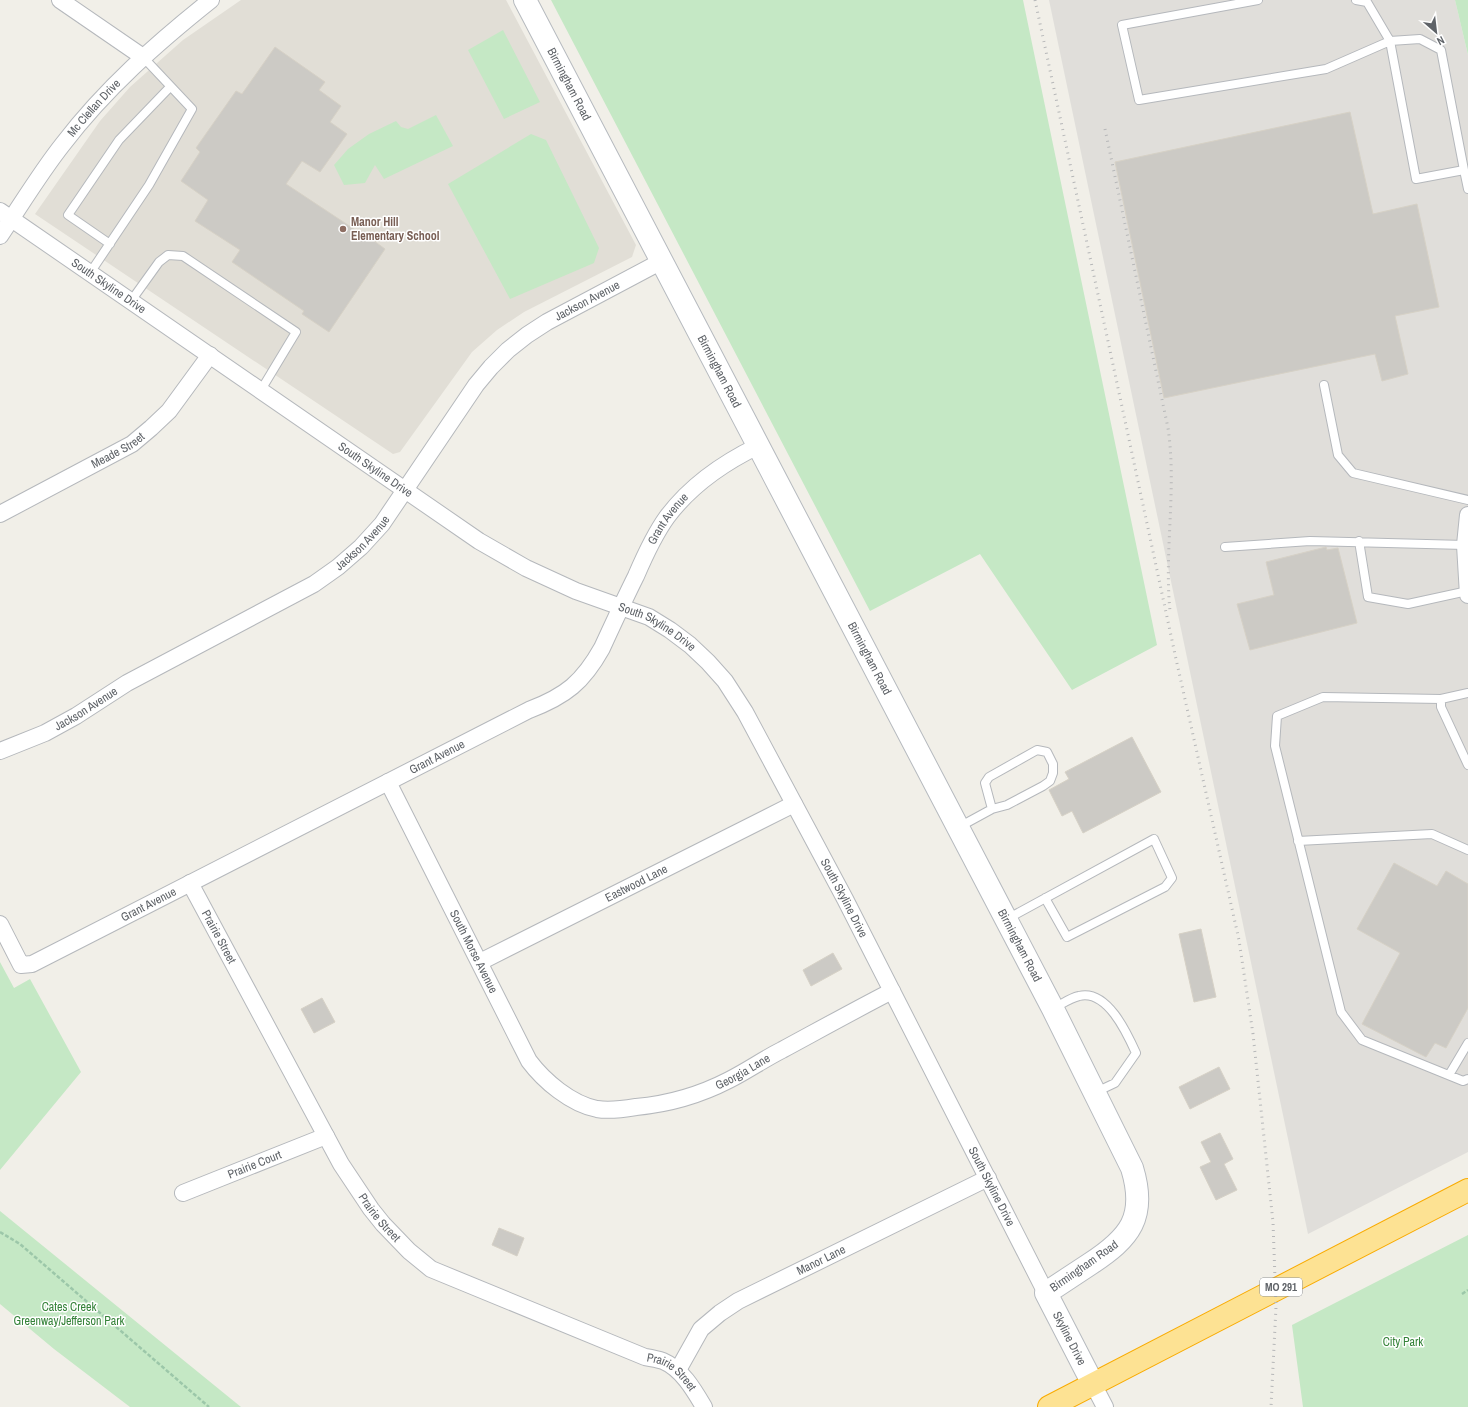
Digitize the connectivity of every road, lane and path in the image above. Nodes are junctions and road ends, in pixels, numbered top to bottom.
1 (60, 0) edge
2 (211, 0) edge
3 (525, 0) edge
4 (1258, 0) edge
5 (1356, 0) edge
6 (1390, 41) junction
7 (143, 57) junction
8 (170, 86) junction
9 (1464, 170) junction
10 (1468, 189) edge
11 (6, 215) edge
12 (0, 236) edge
13 (110, 244) junction
14 (662, 261) junction
15 (90, 273) junction
16 (131, 301) junction
17 (210, 355) junction
18 (1324, 385) dead end
19 (261, 390) junction
20 (758, 446) junction
21 (406, 489) junction
22 (1468, 500) edge
23 (0, 514) edge
24 (1468, 515) edge
25 (1359, 541) junction
26 (1465, 545) junction
27 (1225, 547) dead end
28 (1468, 591) edge
29 (1468, 595) edge
30 (621, 607) junction
31 (1468, 692) edge
32 (1441, 699) junction
33 (0, 751) edge
34 (1468, 765) edge
35 (388, 782) junction
36 (794, 804) junction
37 (992, 809) junction
38 (958, 827) junction
39 (1298, 841) junction
40 (1468, 850) edge
41 (190, 883) junction
42 (1045, 898) junction
43 (1006, 919) junction
44 (0, 924) edge
45 (480, 962) junction
46 (892, 990) junction
47 (1053, 1008) junction
48 (1468, 1043) edge
49 (1449, 1075) junction
50 (1468, 1079) edge
51 (1095, 1092) junction
52 (581, 1103) joint
53 (326, 1136) junction
54 (988, 1178) junction
55 (1468, 1190) edge
56 (183, 1193) dead end
57 (0, 1232) edge
58 (1468, 1290) edge
59 (1046, 1293) junction
60 (1462, 1294) dead end
61 (678, 1370) junction
62 (1093, 1384) junction
63 (209, 1407) edge
64 (704, 1407) edge
65 (1050, 1407) edge
66 (1105, 1407) edge

1 - 7 street
2 - 7 street, Mc Clellan Drive
3 - 14 street, Birmingham Road
4 - 6 lane
5 - 6 lane
6 - 9 lane
6 - 9 lane
7 - 8 lane
7 - 11 street, Mc Clellan Drive
8 - 13 lane
8 - 13 lane
9 - 10 lane
11 - 12 street, Mc Clellan Drive
11 - 15 street, South Skyline Drive
13 - 15 lane
14 - 20 street, Birmingham Road
14 - 21 street, Jackson Avenue
15 - 16 street, South Skyline Drive
16 - 17 street, South Skyline Drive
16 - 19 lane
17 - 19 street, South Skyline Drive
17 - 23 street, Meade Street
18 - 22 lane
19 - 21 street, South Skyline Drive
20 - 30 street, Grant Avenue
20 - 38 street, Birmingham Road
21 - 30 street, South Skyline Drive
21 - 33 street, Jackson Avenue
24 - 26 street
25 - 26 lane
25 - 27 lane
25 - 28 lane
26 - 28 street
28 - 29 street
30 - 35 street, Grant Avenue
30 - 36 street, South Skyline Drive
31 - 32 lane
32 - 34 lane
32 - 39 lane
35 - 41 street, Grant Avenue
35 - 45 street, South Morse Avenue
36 - 45 street, Eastwood Lane
36 - 46 street, South Skyline Drive
37 - 37 lane
37 - 38 lane
38 - 43 street, Birmingham Road
39 - 40 lane
39 - 49 lane
41 - 44 street, Grant Avenue
41 - 53 street, Prairie Street
42 - 42 lane
42 - 43 lane
43 - 47 street, Birmingham Road
45 - 52 street, South Morse Avenue
46 - 52 street, Georgia Lane
46 - 54 street, South Skyline Drive
47 - 51 street, Birmingham Road
47 - 51 lane
48 - 49 lane
49 - 50 lane
51 - 59 street, Birmingham Road
53 - 56 street, Prairie Court
53 - 61 street, Prairie Street
54 - 59 street, South Skyline Drive
54 - 61 street, Manor Lane
55 - 62 highway, MO 291
57 - 63 path
58 - 60 path
59 - 62 street, Skyline Drive
61 - 64 street, Prairie Street
62 - 65 highway, MO 291
62 - 66 street

